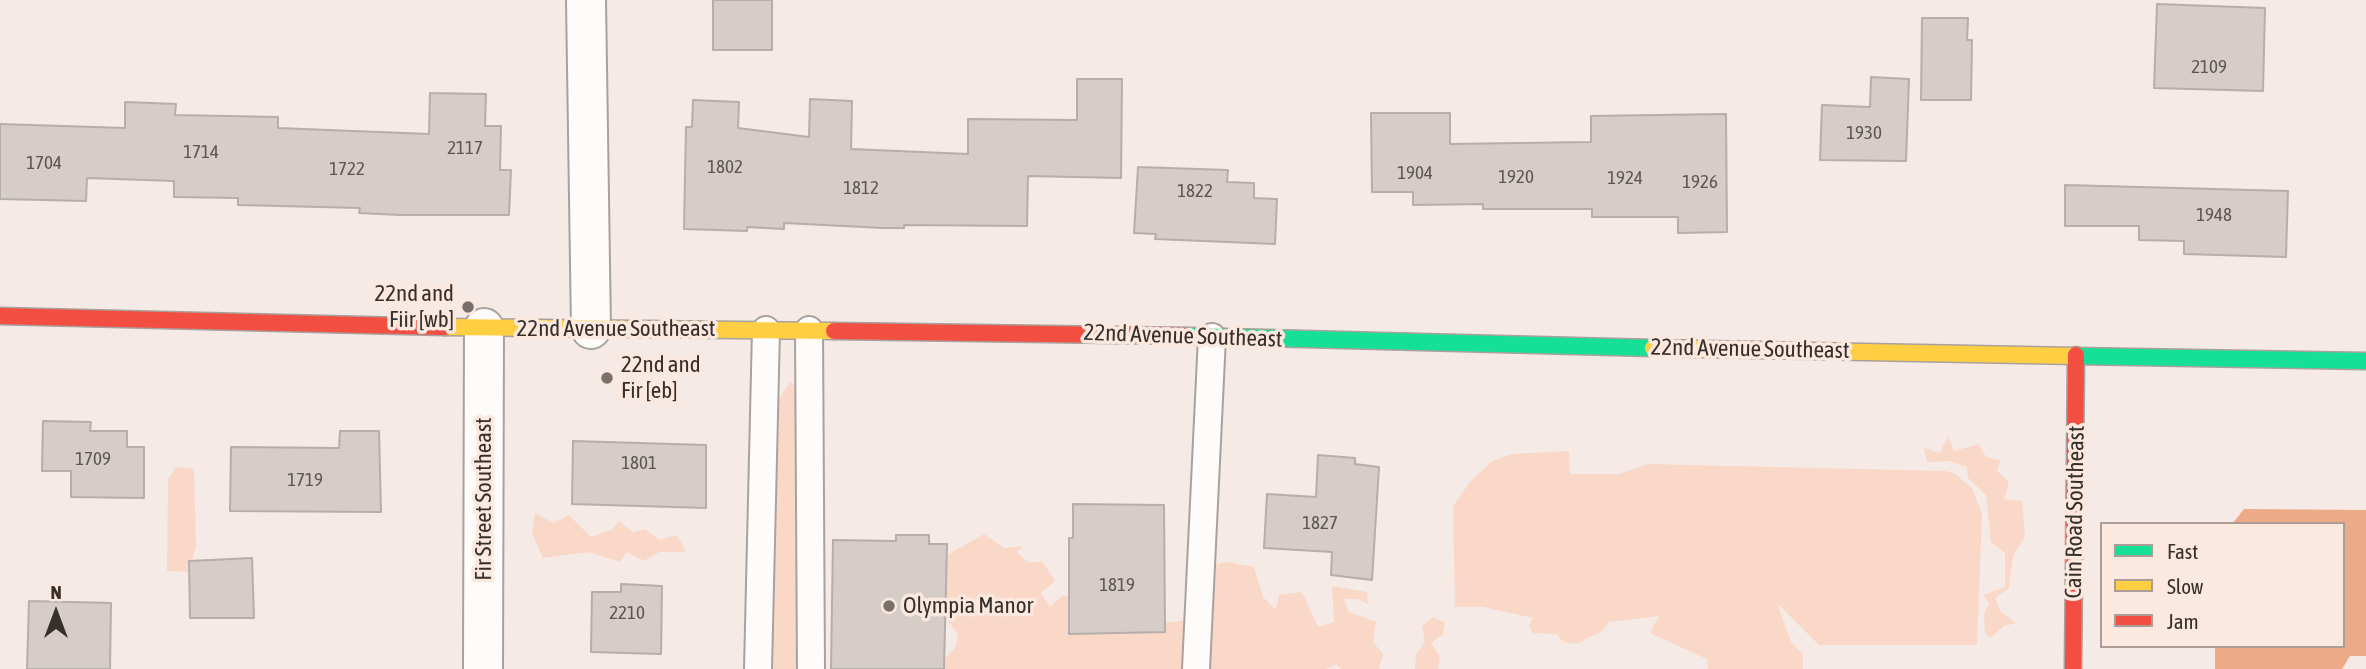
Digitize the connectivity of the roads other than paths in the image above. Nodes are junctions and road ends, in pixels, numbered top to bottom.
1 (586, 0) edge
2 (0, 316) edge
3 (484, 328) junction
4 (591, 329) junction
5 (766, 330) junction
6 (809, 330) junction
7 (1212, 337) junction
8 (2076, 355) junction
9 (2366, 361) edge
10 (483, 669) edge
11 (758, 669) edge
12 (810, 669) edge
13 (1196, 669) edge
14 (2073, 669) edge

1 - 4 street
2 - 3 street, 22nd Avenue Southeast
3 - 4 street, 22nd Avenue Southeast
3 - 10 street, Fir Street Southeast
4 - 5 street, 22nd Avenue Southeast
5 - 6 street, 22nd Avenue Southeast
5 - 11 lane
6 - 7 street, 22nd Avenue Southeast
6 - 12 lane
7 - 8 street, 22nd Avenue Southeast
7 - 13 lane
8 - 9 street, 22nd Avenue Southeast
8 - 14 street, Cain Road Southeast

